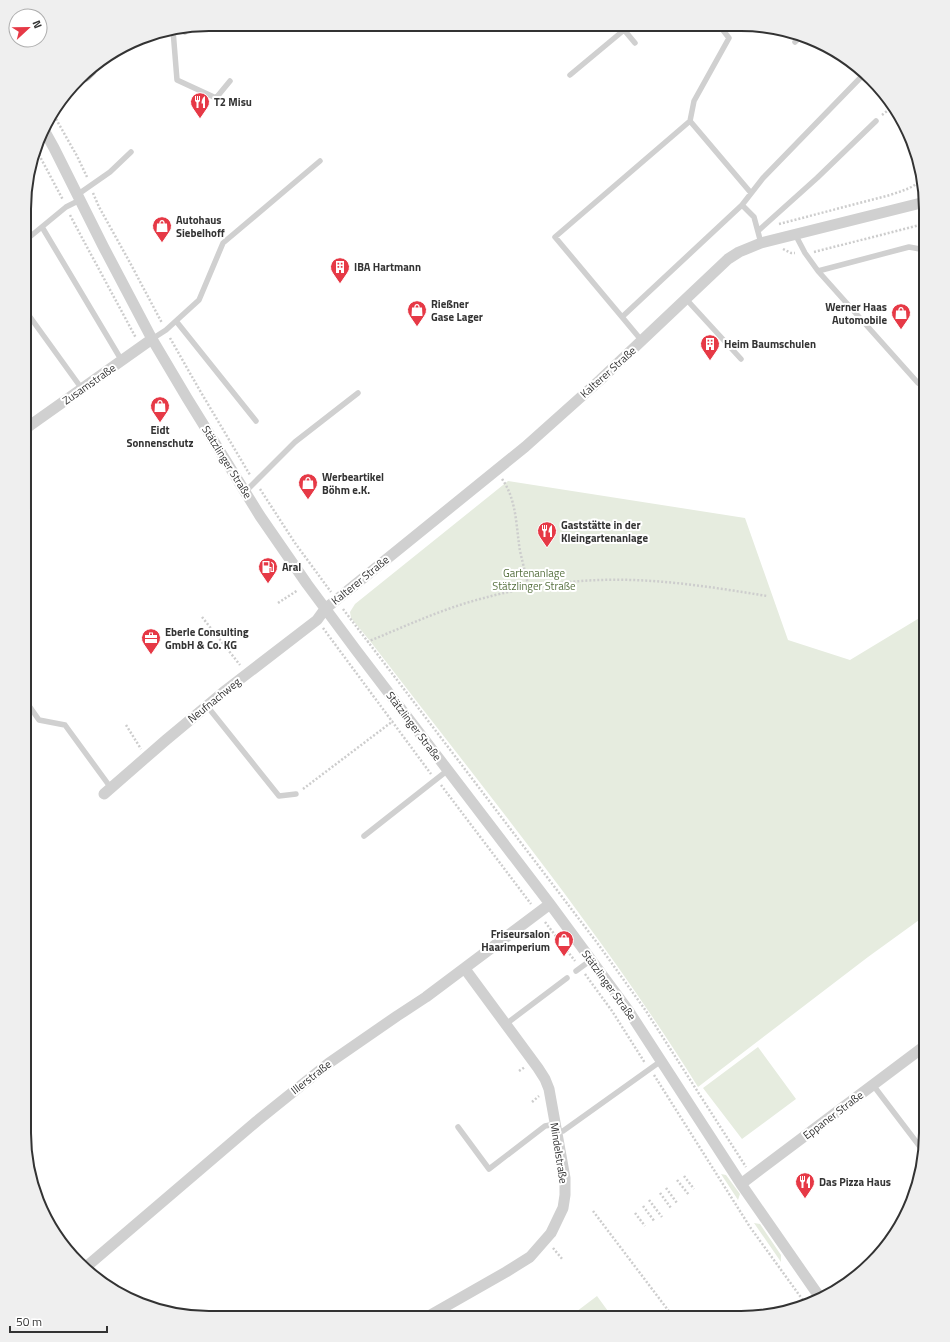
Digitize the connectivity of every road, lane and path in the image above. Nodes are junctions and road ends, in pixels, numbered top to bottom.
1 (623, 31) edge
2 (625, 31) edge
3 (723, 31) edge
4 (173, 34) edge
5 (797, 40) edge
6 (635, 42) dead end
7 (795, 42) dead end
8 (570, 75) dead end
9 (861, 77) edge
10 (230, 81) dead end
11 (56, 119) edge
12 (690, 121) junction
13 (876, 121) dead end
14 (47, 136) edge
15 (130, 152) dead end
16 (39, 155) edge
17 (320, 161) dead end
18 (917, 183) edge
19 (91, 185) junction
20 (751, 193) junction
21 (79, 197) junction
22 (919, 203) edge
23 (742, 205) junction
24 (66, 207) junction
25 (782, 224) dead end
26 (919, 225) edge
27 (42, 227) junction
28 (758, 231) junction
29 (795, 234) junction
30 (31, 236) edge
31 (761, 243) junction
32 (919, 249) edge
33 (814, 252) dead end
34 (818, 271) junction
35 (686, 299) junction
36 (31, 318) edge
37 (622, 318) junction
38 (176, 321) junction
39 (166, 330) junction
40 (152, 340) junction
41 (642, 341) junction
42 (141, 347) junction
43 (741, 358) dead end
44 (122, 360) junction
45 (919, 384) edge
46 (82, 389) junction
47 (358, 393) dead end
48 (256, 421) dead end
49 (31, 424) edge
50 (497, 470) junction
51 (255, 482) junction
52 (245, 492) junction
53 (307, 584) junction
54 (528, 588) junction
55 (767, 596) dead end
56 (336, 600) junction
57 (278, 603) dead end
58 (325, 609) junction
59 (202, 617) dead end
60 (317, 620) junction
61 (367, 642) junction
62 (356, 650) junction
63 (246, 674) junction
64 (207, 706) junction
65 (31, 709) edge
66 (403, 713) junction
67 (392, 721) junction
68 (126, 726) dead end
69 (147, 758) junction
70 (448, 770) junction
71 (436, 779) junction
72 (108, 791) joint
73 (296, 794) joint
74 (364, 836) dead end
75 (550, 904) junction
76 (538, 913) junction
77 (591, 960) junction
78 (465, 969) junction
79 (578, 969) junction
80 (567, 978) dead end
81 (506, 1024) junction
82 (919, 1050) edge
83 (661, 1061) junction
84 (650, 1069) junction
85 (873, 1085) junction
86 (458, 1127) dead end
87 (556, 1128) junction
88 (919, 1145) edge
89 (684, 1176) dead end
90 (752, 1177) junction
91 (677, 1180) dead end
92 (741, 1184) junction
93 (666, 1188) dead end
94 (694, 1189) dead end
95 (660, 1192) dead end
96 (689, 1195) dead end
97 (649, 1200) dead end
98 (677, 1203) dead end
99 (643, 1206) dead end
100 (671, 1208) dead end
101 (594, 1211) dead end
102 (635, 1212) dead end
103 (662, 1217) dead end
104 (655, 1222) dead end
105 (645, 1226) dead end
106 (618, 1236) dead end
107 (546, 1239) junction
108 (614, 1239) junction
109 (563, 1260) dead end
110 (89, 1264) edge
111 (817, 1294) edge
112 (803, 1300) edge
113 (438, 1311) edge
114 (669, 1311) edge

1 - 8 lane
2 - 6 lane
3 - 12 lane
4 - 10 lane
5 - 7 lane
9 - 20 lane
11 - 19 path
12 - 20 lane
12 - 37 lane
13 - 28 lane
14 - 21 street, Stätzlinger Straße
15 - 19 lane
16 - 24 path
17 - 38 lane
18 - 25 path
19 - 21 lane
19 - 39 path
20 - 23 lane
21 - 24 lane
21 - 40 street, Stätzlinger Straße
22 - 29 street, Kalterer Straße
23 - 28 lane
23 - 37 lane
24 - 27 lane
24 - 42 path
26 - 33 path
27 - 30 lane
27 - 44 lane
28 - 31 lane
29 - 31 street, Kalterer Straße
29 - 34 lane
31 - 35 street, Kalterer Straße
32 - 34 lane
34 - 45 lane
35 - 41 street, Kalterer Straße
35 - 43 lane
36 - 46 lane
37 - 41 lane
38 - 39 lane
38 - 48 lane
39 - 40 lane
39 - 51 path
40 - 42 street, Zusamstraße
40 - 52 street, Stätzlinger Straße
41 - 50 street, Kalterer Straße
42 - 44 street, Zusamstraße
44 - 46 street, Zusamstraße
46 - 49 street, Zusamstraße
47 - 51 lane
50 - 54 path
50 - 56 street, Kalterer Straße
51 - 52 lane
51 - 56 path
52 - 53 street, Stätzlinger Straße
53 - 57 path
53 - 58 street, Stätzlinger Straße
54 - 55 path
54 - 61 path
56 - 58 street, Kalterer Straße
56 - 61 path
58 - 60 street, Neufnachweg
58 - 62 street, Stätzlinger Straße
59 - 63 path
60 - 63 street, Neufnachweg
60 - 67 path
61 - 62 path
61 - 90 path
62 - 66 street, Stätzlinger Straße
63 - 64 street, Neufnachweg
64 - 69 street, Neufnachweg
64 - 73 lane
65 - 72 lane
66 - 67 path
66 - 70 street, Stätzlinger Straße
67 - 71 path
67 - 73 path
68 - 69 path
69 - 72 street, Neufnachweg
70 - 71 lane
70 - 75 street, Stätzlinger Straße
71 - 74 lane
71 - 76 path
75 - 76 street, Illerstraße
75 - 77 street, Stätzlinger Straße
76 - 78 street, Illerstraße
76 - 79 path
77 - 79 lane
77 - 83 street, Stätzlinger Straße
78 - 81 street, Mindelstraße
78 - 110 street, Illerstraße
79 - 84 path
80 - 81 lane
81 - 87 street, Mindelstraße
82 - 85 street, Eppaner Straße
83 - 84 lane
83 - 92 street, Stätzlinger Straße
84 - 87 lane
84 - 112 path
85 - 88 lane
85 - 90 street, Eppaner Straße
86 - 87 lane
87 - 107 street, Mindelstraße
89 - 94 path
90 - 92 street, Eppaner Straße
91 - 96 path
92 - 111 street, Stätzlinger Straße
93 - 98 path
95 - 100 path
97 - 103 path
99 - 104 path
101 - 108 path
102 - 105 path
106 - 108 path
107 - 109 path
107 - 113 street, Mindelstraße
108 - 114 path

